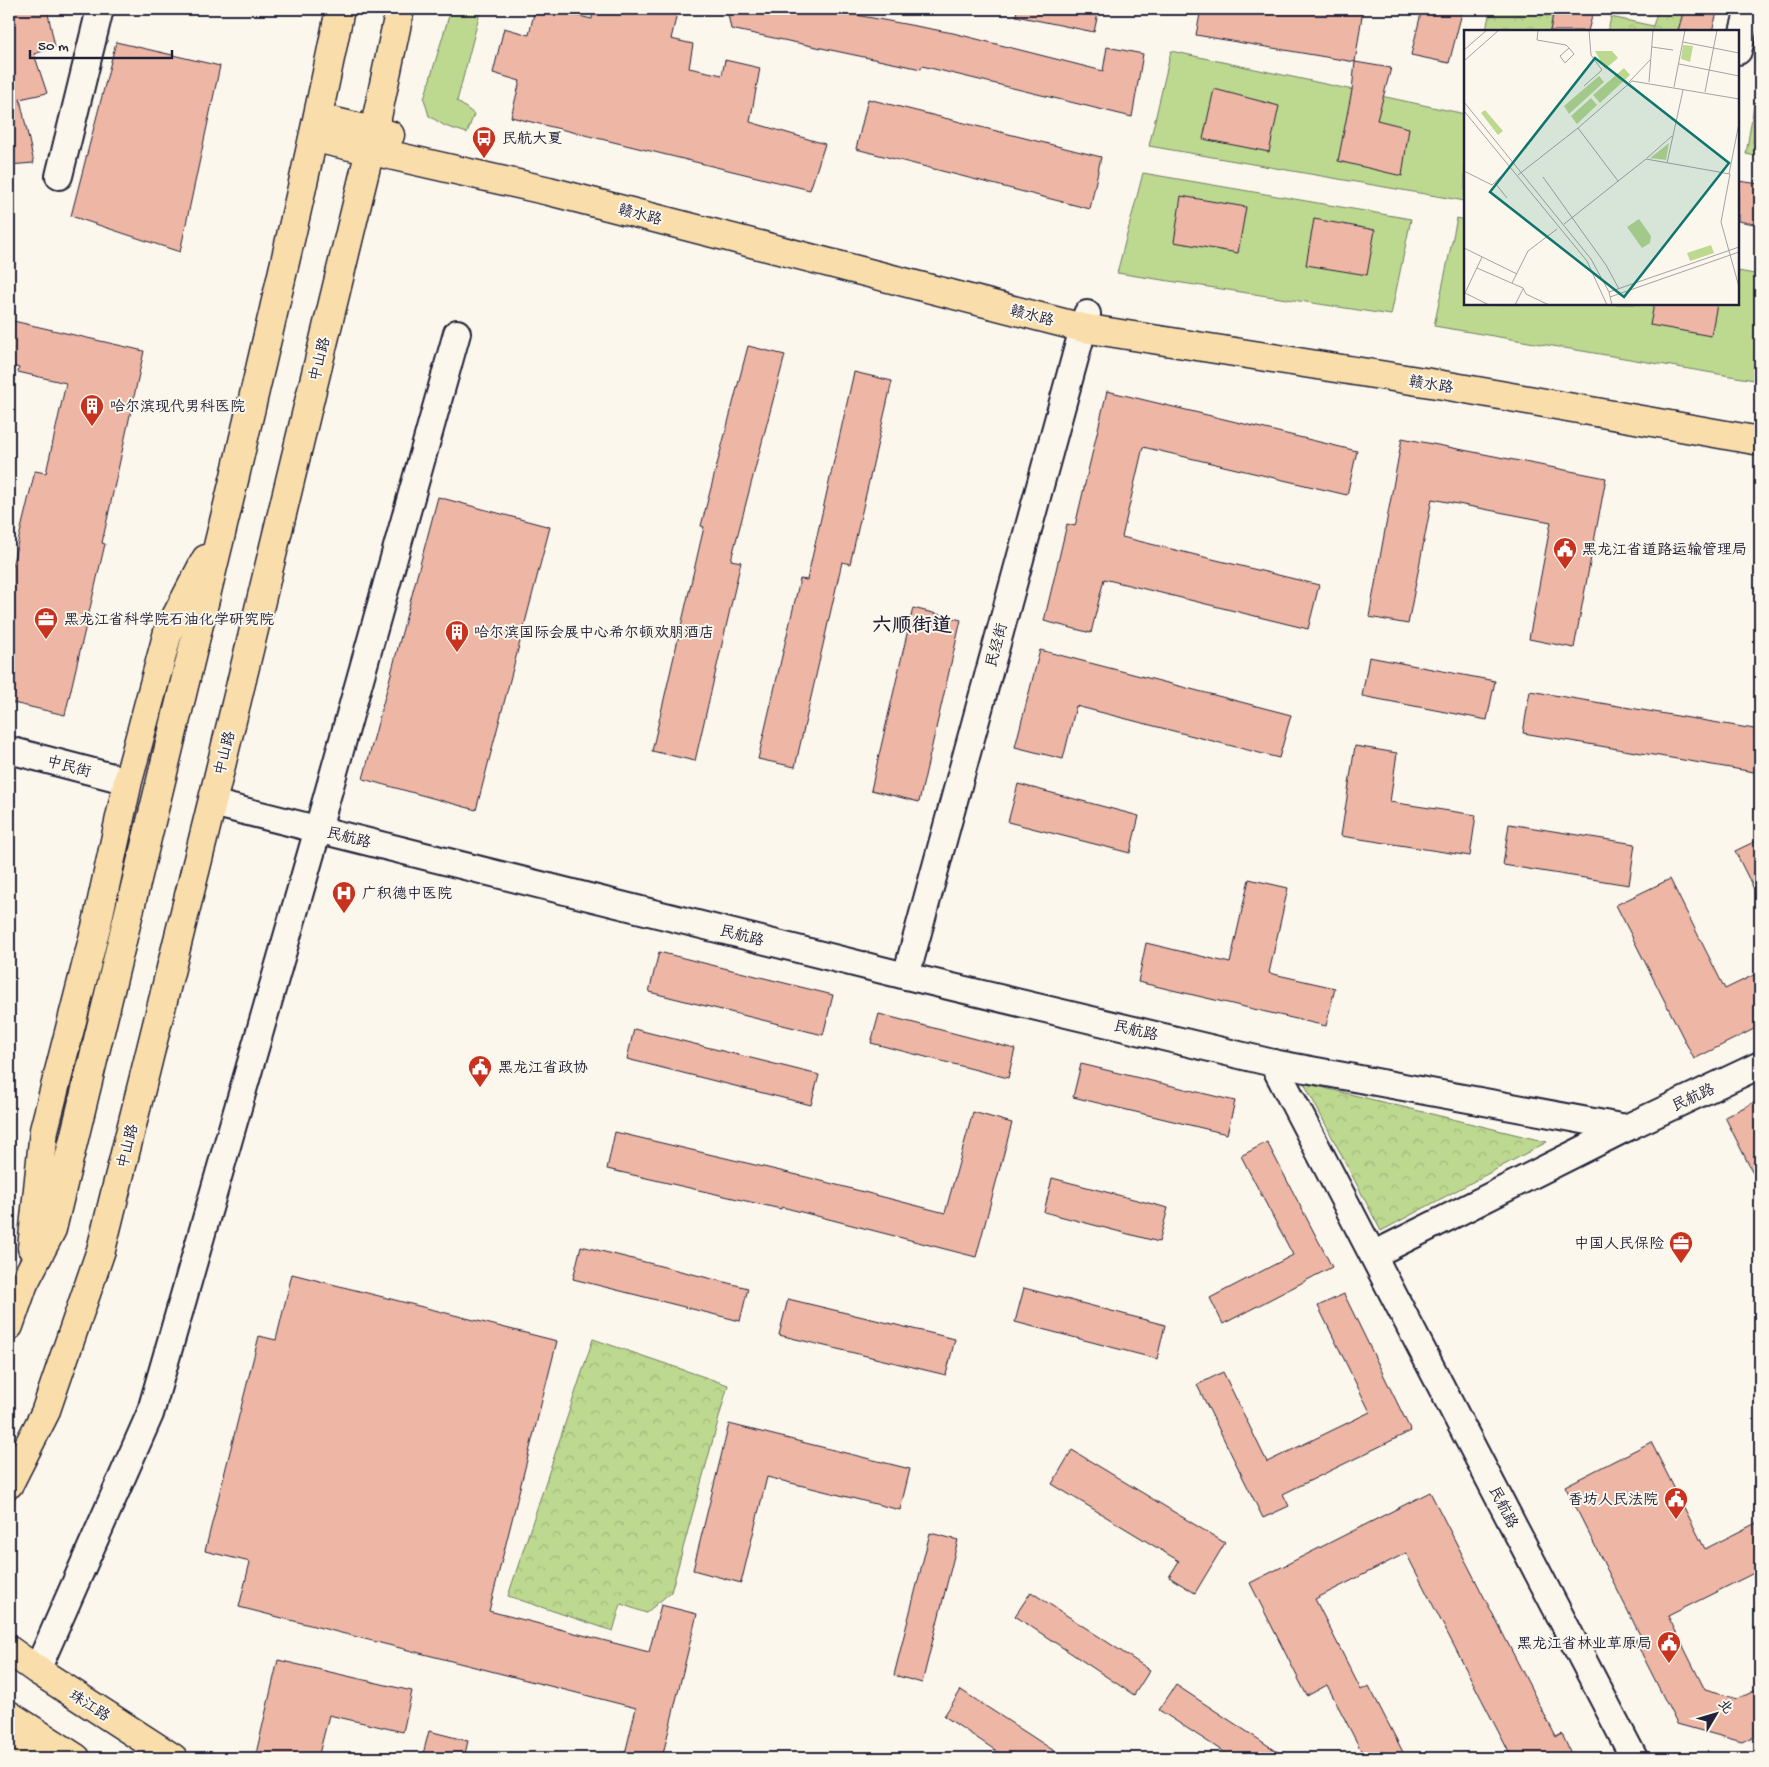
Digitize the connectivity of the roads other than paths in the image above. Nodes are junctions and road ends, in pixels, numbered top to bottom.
1 (100, 9) edge
2 (340, 9) edge
3 (400, 9) edge
4 (1749, 9) edge
5 (1739, 47) edge
6 (317, 128) junction
7 (372, 140) junction
8 (59, 176) dead end
9 (1085, 321) junction
10 (457, 333) dead end
11 (1760, 428) edge
12 (1760, 441) edge
13 (222, 529) junction
14 (9, 750) edge
15 (128, 781) junction
16 (212, 803) junction
17 (318, 829) junction
18 (906, 976) junction
19 (1273, 1063) junction
20 (1760, 1065) edge
21 (1626, 1128) junction
22 (1373, 1255) junction
23 (27, 1277) junction
24 (9, 1326) edge
25 (9, 1484) edge
26 (9, 1650) edge
27 (37, 1670) junction
28 (9, 1672) edge
29 (9, 1715) edge
30 (9, 1745) edge
31 (29, 1758) edge
32 (76, 1758) edge
33 (140, 1758) edge
34 (173, 1758) edge
35 (1634, 1758) edge

1 - 8 street
2 - 6 main road
3 - 7 main road, 中山路
4 - 5 street
6 - 7 main road, 赣水路
6 - 13 main road
7 - 9 main road, 赣水路
7 - 16 main road, 中山路
9 - 11 main road, 赣水路
9 - 12 main road, 赣水路
9 - 18 street, 民经街
10 - 17 street
13 - 15 main road
13 - 23 main road
14 - 15 street, 中民街
15 - 23 main road
16 - 17 street, 民航路
16 - 25 main road, 中山路
17 - 18 street, 民航路
17 - 27 street
18 - 19 street, 民航路
19 - 21 street, 民航路
19 - 22 street, 民航路
20 - 21 street, 民航路
21 - 22 street, 民航路
22 - 35 street, 民航路
23 - 24 main road
26 - 27 main road, 珠江路
27 - 34 main road, 珠江路
28 - 33 main road, 珠江路
29 - 32 main road
30 - 31 main road

